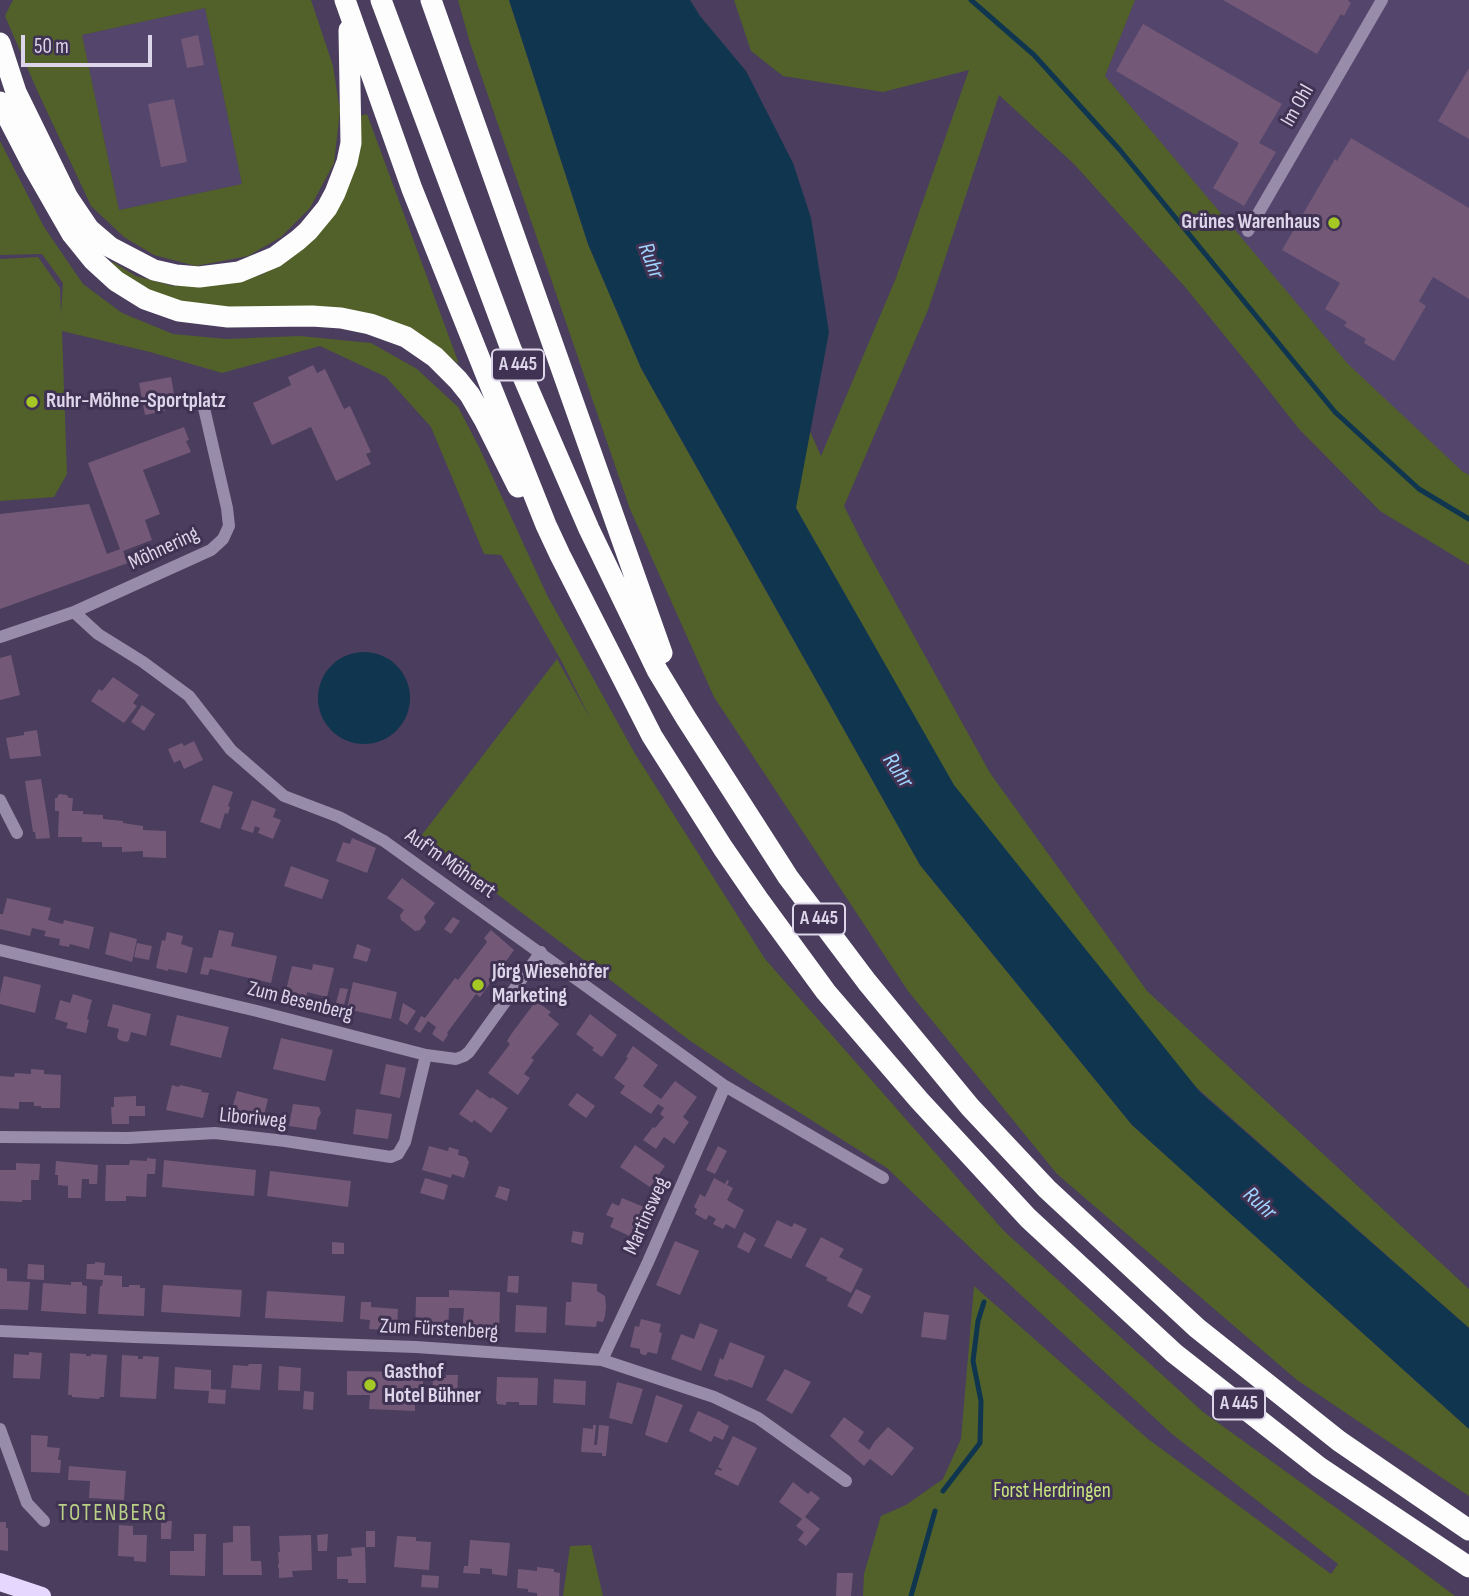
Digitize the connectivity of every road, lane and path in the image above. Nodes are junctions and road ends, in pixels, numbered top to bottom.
1 (381, 0) edge
2 (431, 0) edge
3 (1382, 0) edge
4 (347, 5) edge
5 (0, 43) edge
6 (0, 102) edge
7 (1248, 231) dead end
8 (204, 408) dead end
9 (560, 555) junction
10 (74, 612) junction
11 (0, 637) edge
12 (686, 718) junction
13 (0, 800) edge
14 (17, 833) dead end
15 (0, 950) edge
16 (541, 953) junction
17 (426, 1055) junction
18 (725, 1086) junction
19 (0, 1137) edge
20 (883, 1178) dead end
21 (0, 1331) edge
22 (602, 1360) junction
23 (0, 1429) edge
24 (846, 1481) dead end
25 (44, 1521) dead end
26 (1469, 1530) edge
27 (1469, 1567) edge
28 (0, 1582) edge
29 (42, 1596) edge

1 - 12 highway, A 445
2 - 12 highway
3 - 7 street, Im Ohl
4 - 5 highway
4 - 9 highway, A 445
6 - 9 highway
8 - 10 street, Möhnering
9 - 27 highway, A 445
10 - 11 street
10 - 16 street, Auf'm Möhnert
12 - 26 highway, A 445
13 - 14 street
15 - 17 street, Zum Besenberg
16 - 17 street, Zum Besenberg
16 - 18 street, Auf'm Möhnert
17 - 19 street, Liboriweg
18 - 20 street, Auf'm Möhnert
18 - 22 street, Martinsweg
21 - 22 street, Zum Fürstenberg
22 - 24 street, Zum Fürstenberg
23 - 25 street
28 - 29 main road

